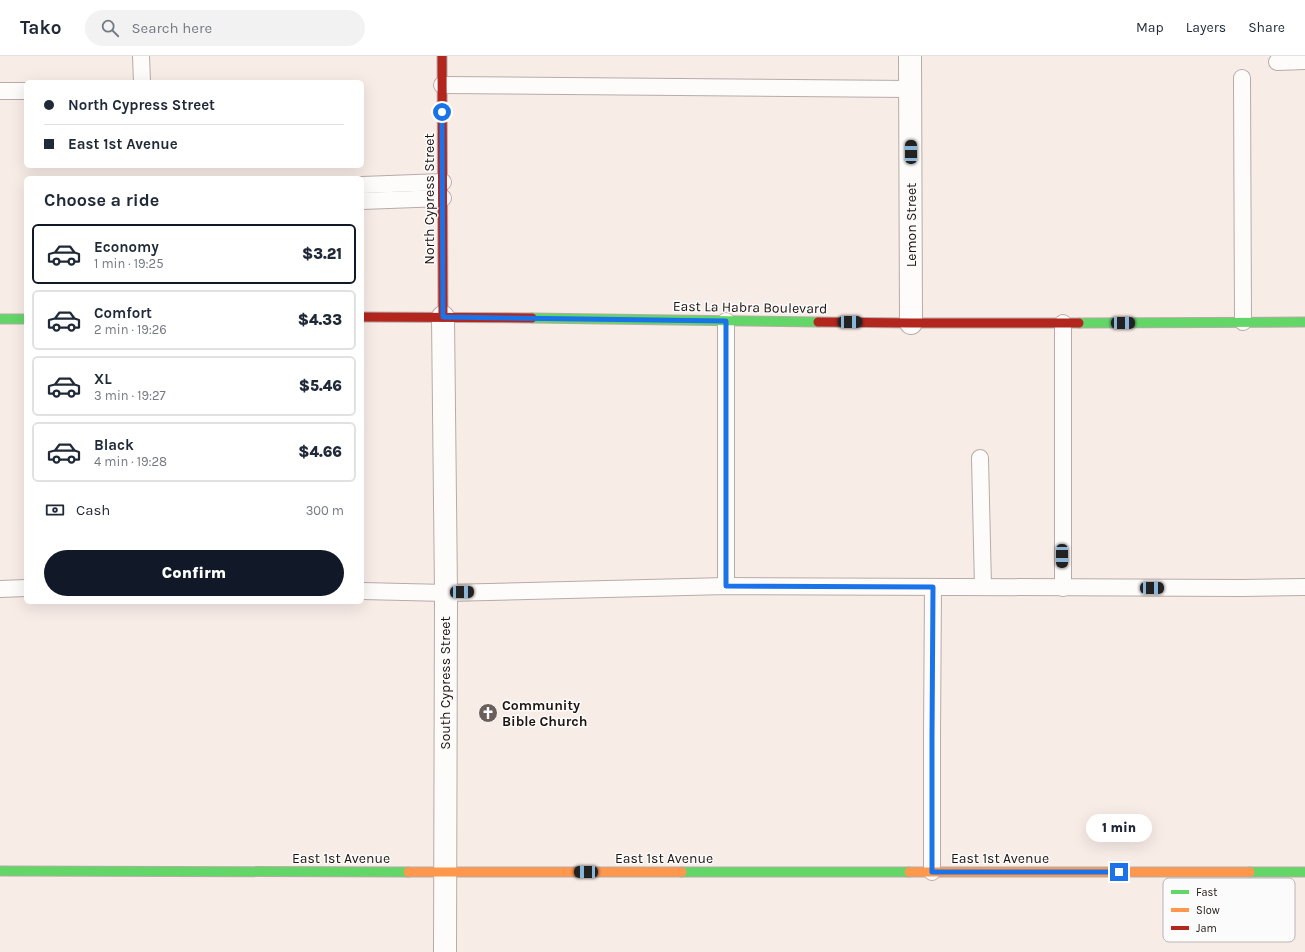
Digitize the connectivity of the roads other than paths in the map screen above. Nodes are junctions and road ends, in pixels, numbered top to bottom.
1 (142, 56) edge
2 (442, 56) edge
3 (910, 56) edge
4 (1305, 61) edge
5 (1277, 62) dead end
6 (1242, 78) dead end
7 (142, 80) edge
8 (442, 85) junction
9 (910, 89) junction
10 (0, 91) edge
11 (24, 91) edge
12 (364, 185) edge
13 (443, 190) junction
14 (364, 200) edge
15 (364, 317) edge
16 (443, 317) junction
17 (0, 319) edge
18 (24, 319) edge
19 (726, 321) junction
20 (1243, 322) junction
21 (1305, 322) edge
22 (911, 323) junction
23 (1062, 323) junction
24 (980, 458) dead end
25 (726, 586) junction
26 (933, 587) junction
27 (983, 587) junction
28 (1305, 587) edge
29 (0, 588) edge
30 (24, 588) edge
31 (1062, 588) junction
32 (364, 591) edge
33 (446, 593) junction
34 (0, 871) edge
35 (445, 872) junction
36 (932, 872) junction
37 (1305, 872) edge
38 (445, 952) edge

1 - 7 lane
2 - 8 street, North Cypress Street
3 - 9 street, Lemon Street
4 - 5 lane
6 - 20 lane
8 - 9 lane
8 - 13 street, North Cypress Street
9 - 22 street, Lemon Street
10 - 11 lane
12 - 13 lane
13 - 14 lane
13 - 16 street, North Cypress Street
15 - 16 street, East La Habra Boulevard
16 - 19 street, East La Habra Boulevard
16 - 33 street, South Cypress Street
17 - 18 street
19 - 22 street, East La Habra Boulevard
19 - 25 lane
20 - 21 street, East La Habra Boulevard
20 - 23 street, East La Habra Boulevard
22 - 23 street, East La Habra Boulevard
23 - 31 lane
24 - 27 lane
25 - 26 lane
25 - 33 lane
26 - 27 lane
26 - 36 lane
27 - 31 lane
28 - 31 lane
29 - 30 lane
32 - 33 lane
33 - 35 street, South Cypress Street
34 - 35 street, East 1st Avenue
35 - 36 street, East 1st Avenue
35 - 38 street, South Cypress Street
36 - 37 street, East 1st Avenue

